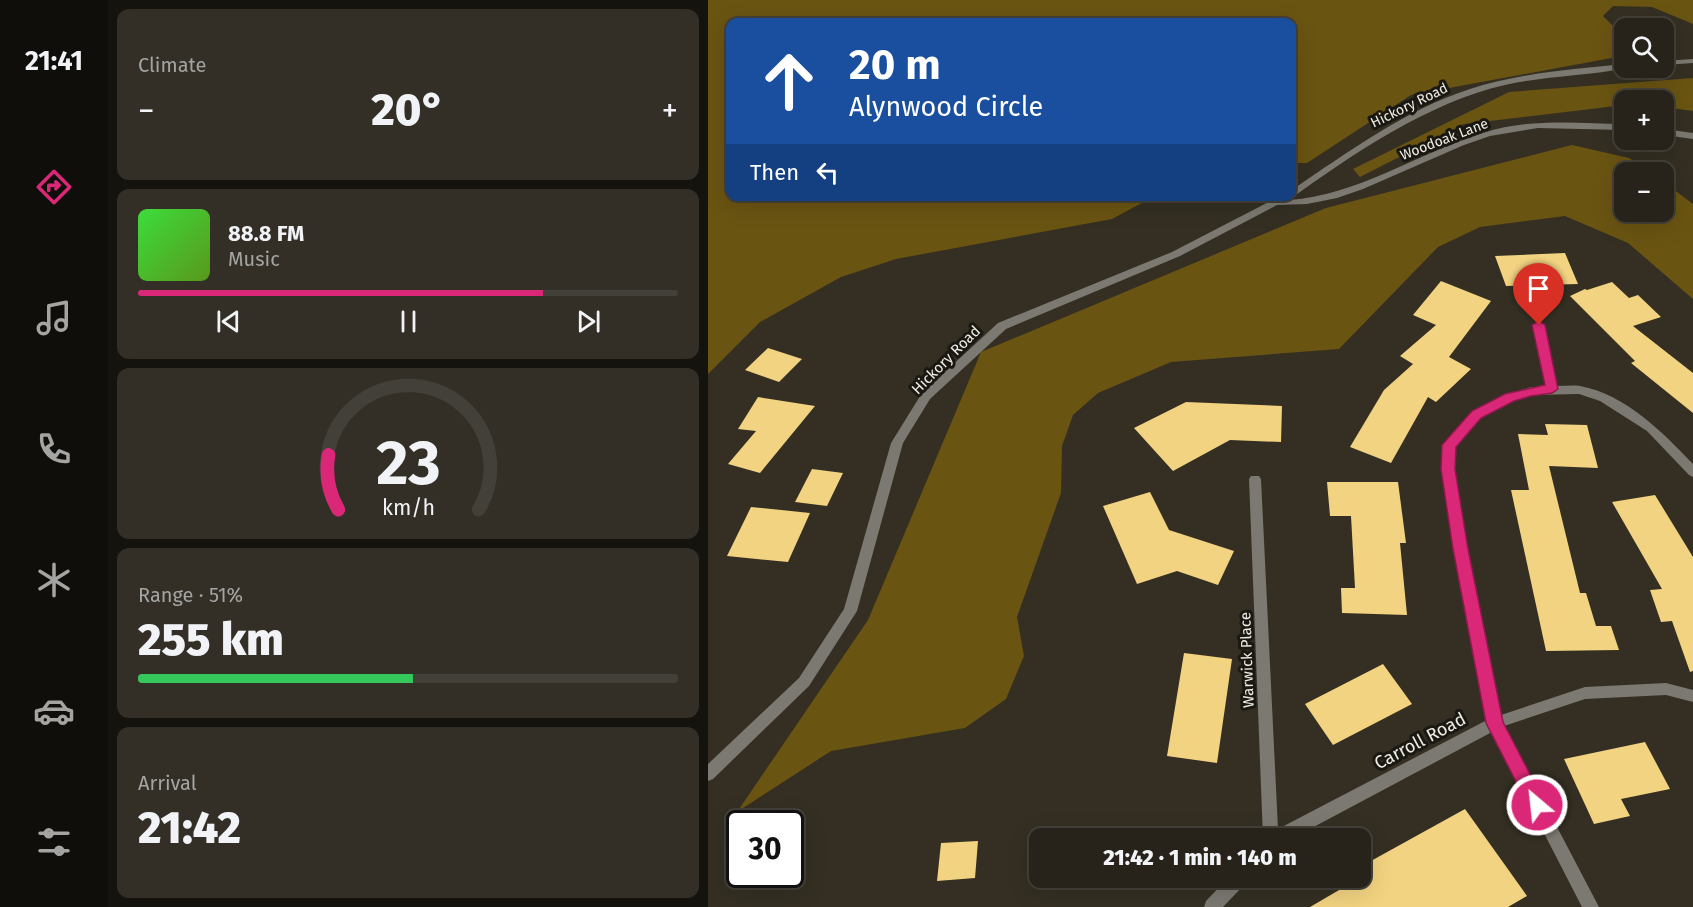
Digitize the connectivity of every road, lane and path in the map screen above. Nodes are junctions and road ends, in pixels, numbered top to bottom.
1 (1693, 61) edge
2 (1674, 62) edge
3 (1614, 67) edge
4 (1614, 127) edge
5 (1674, 133) edge
6 (1693, 136) edge
7 (1296, 191) edge
8 (1280, 201) edge
9 (1296, 201) edge
10 (1539, 325) dead end
11 (1552, 389) junction
12 (1693, 472) edge
13 (1254, 479) dead end
14 (1693, 696) edge
15 (1495, 723) junction
16 (708, 774) edge
17 (1271, 828) edge
18 (1297, 828) edge
19 (1230, 888) edge
20 (1212, 907) edge
21 (1591, 907) edge

1 - 2 street
3 - 7 street, Hickory Road
4 - 9 street, Woodoak Lane
5 - 6 street
8 - 16 street, Hickory Road
10 - 11 street
11 - 12 street
11 - 15 street
13 - 17 street, Warwick Place
14 - 15 street, Carroll Road
15 - 18 street, Carroll Road
15 - 21 street
19 - 20 street

